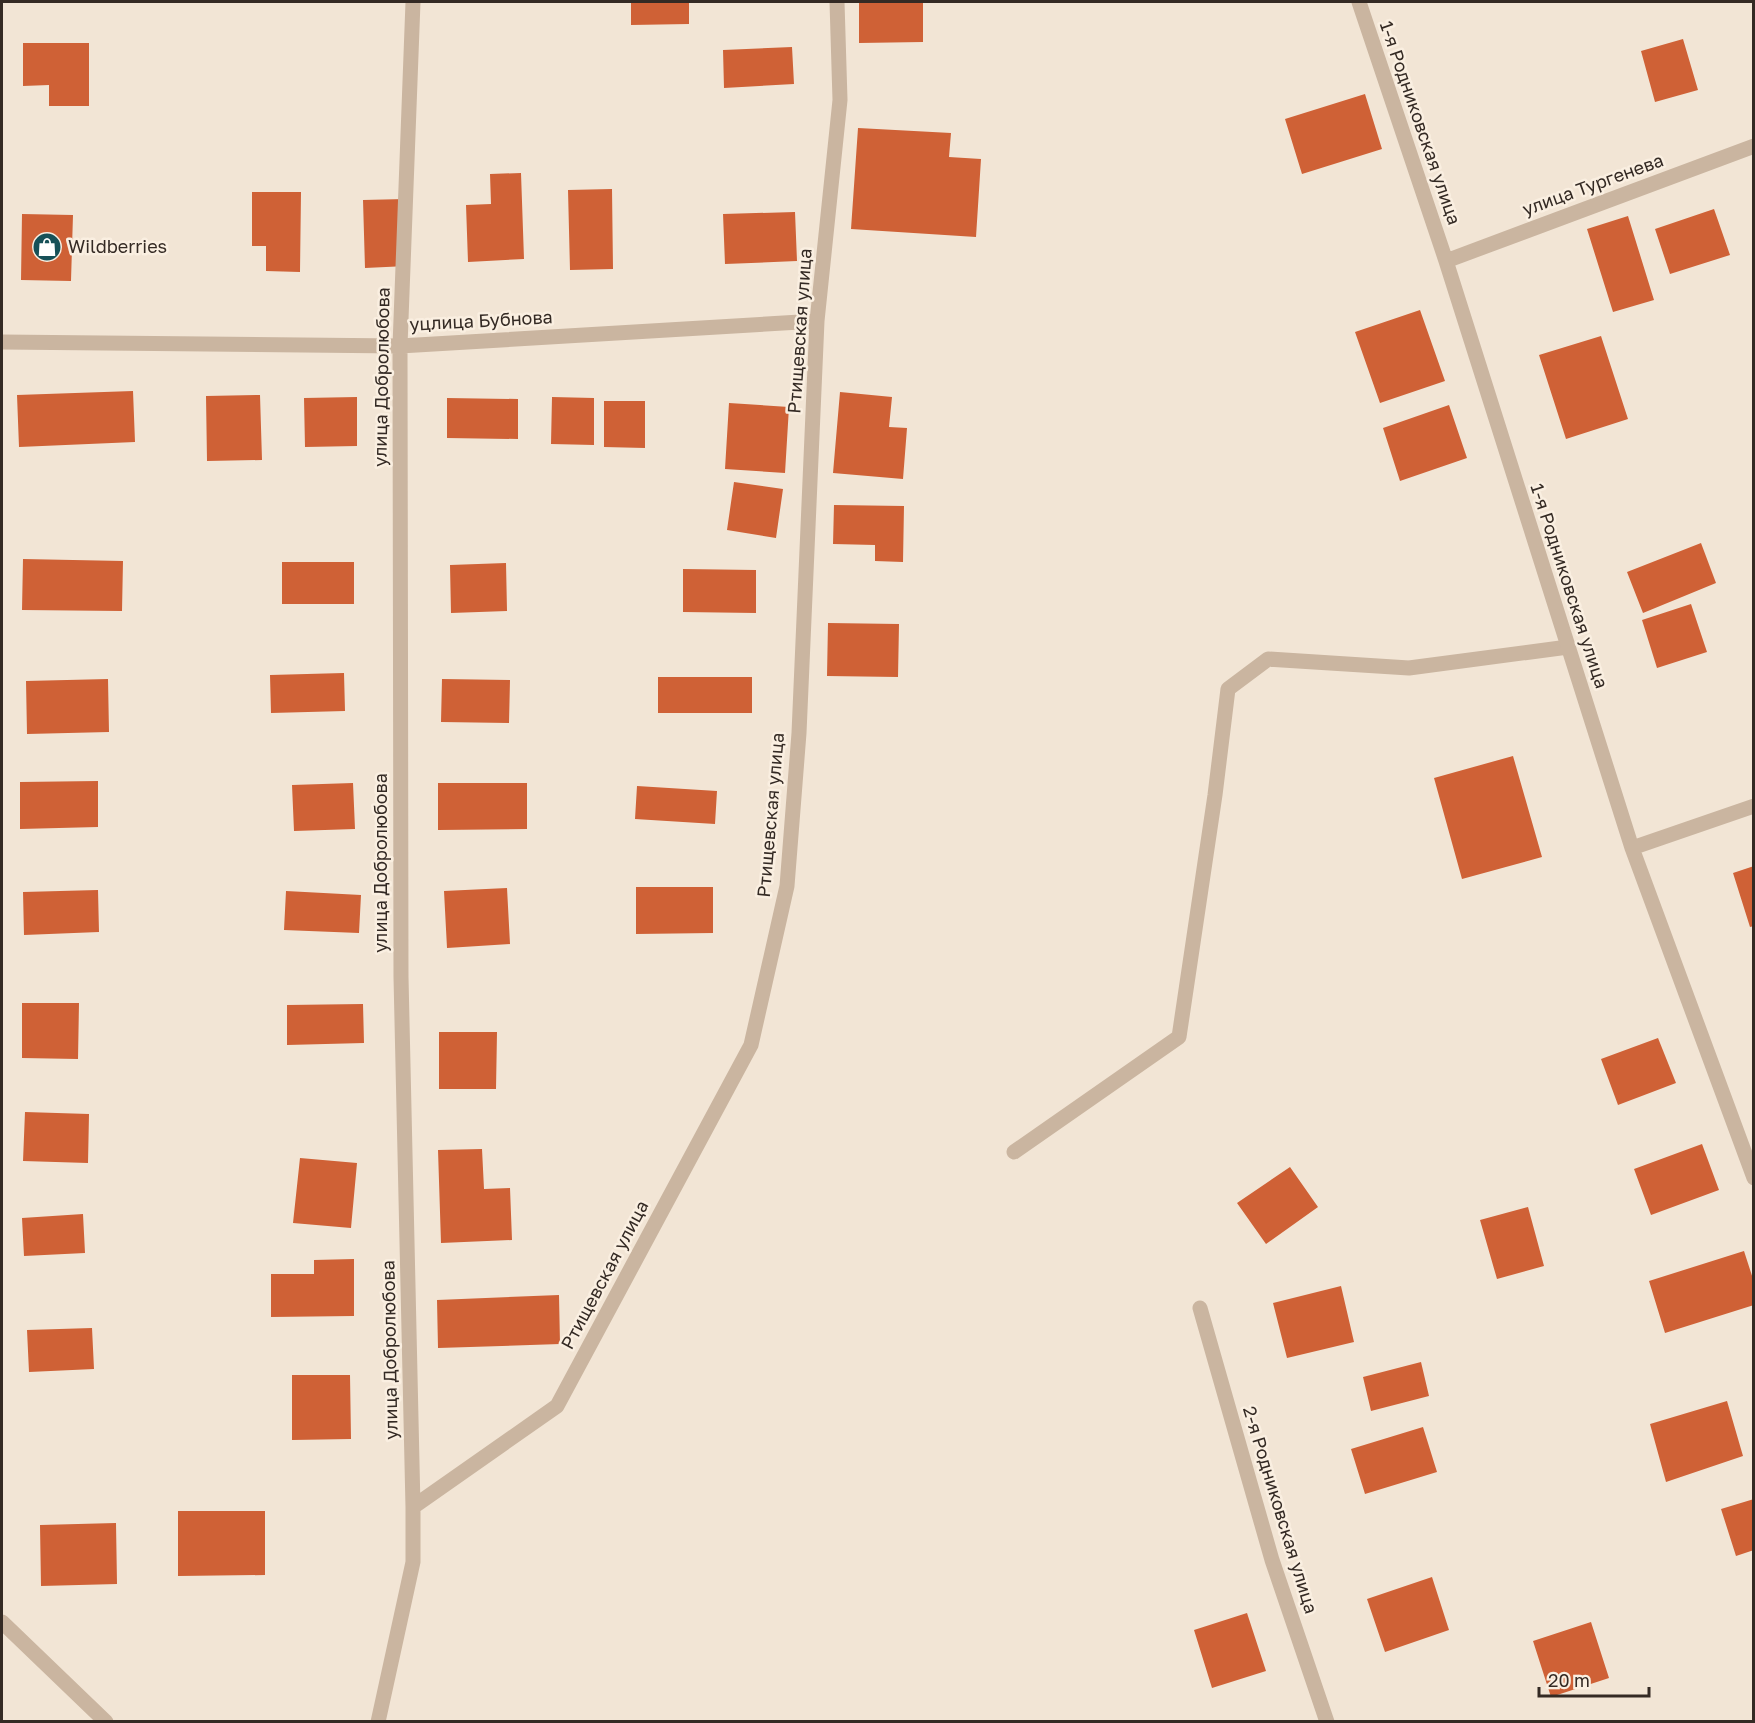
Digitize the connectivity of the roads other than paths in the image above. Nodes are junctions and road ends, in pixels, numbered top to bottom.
1 (413, 2) edge
2 (837, 2) edge
3 (1359, 2) edge
4 (1754, 146) edge
5 (1446, 261) junction
6 (818, 321) junction
7 (2, 342) edge
8 (400, 346) junction
9 (1568, 647) junction
10 (1754, 806) edge
11 (1632, 848) junction
12 (1014, 1152) dead end
13 (1754, 1178) edge
14 (1200, 1308) dead end
15 (413, 1506) junction
16 (2, 1626) edge
17 (106, 1722) edge
18 (378, 1722) edge
19 (1327, 1722) edge

1 - 8 street, улица Добролюбова
2 - 6 street, Ртищевская улица
3 - 5 street, 1-я Родниковская улица
4 - 5 street, улица Тургенева
5 - 9 street, 1-я Родниковская улица
6 - 8 street, уцлица Бубнова
6 - 15 street, Ртищевская улица
7 - 8 street, уцлица Бубнова
8 - 15 street, улица Добролюбова
9 - 11 street, 1-я Родниковская улица
9 - 12 street
10 - 11 street
11 - 13 street, 1-я Родниковская улица
14 - 19 street, 2-я Родниковская улица
15 - 18 street, улица Добролюбова
16 - 17 street

